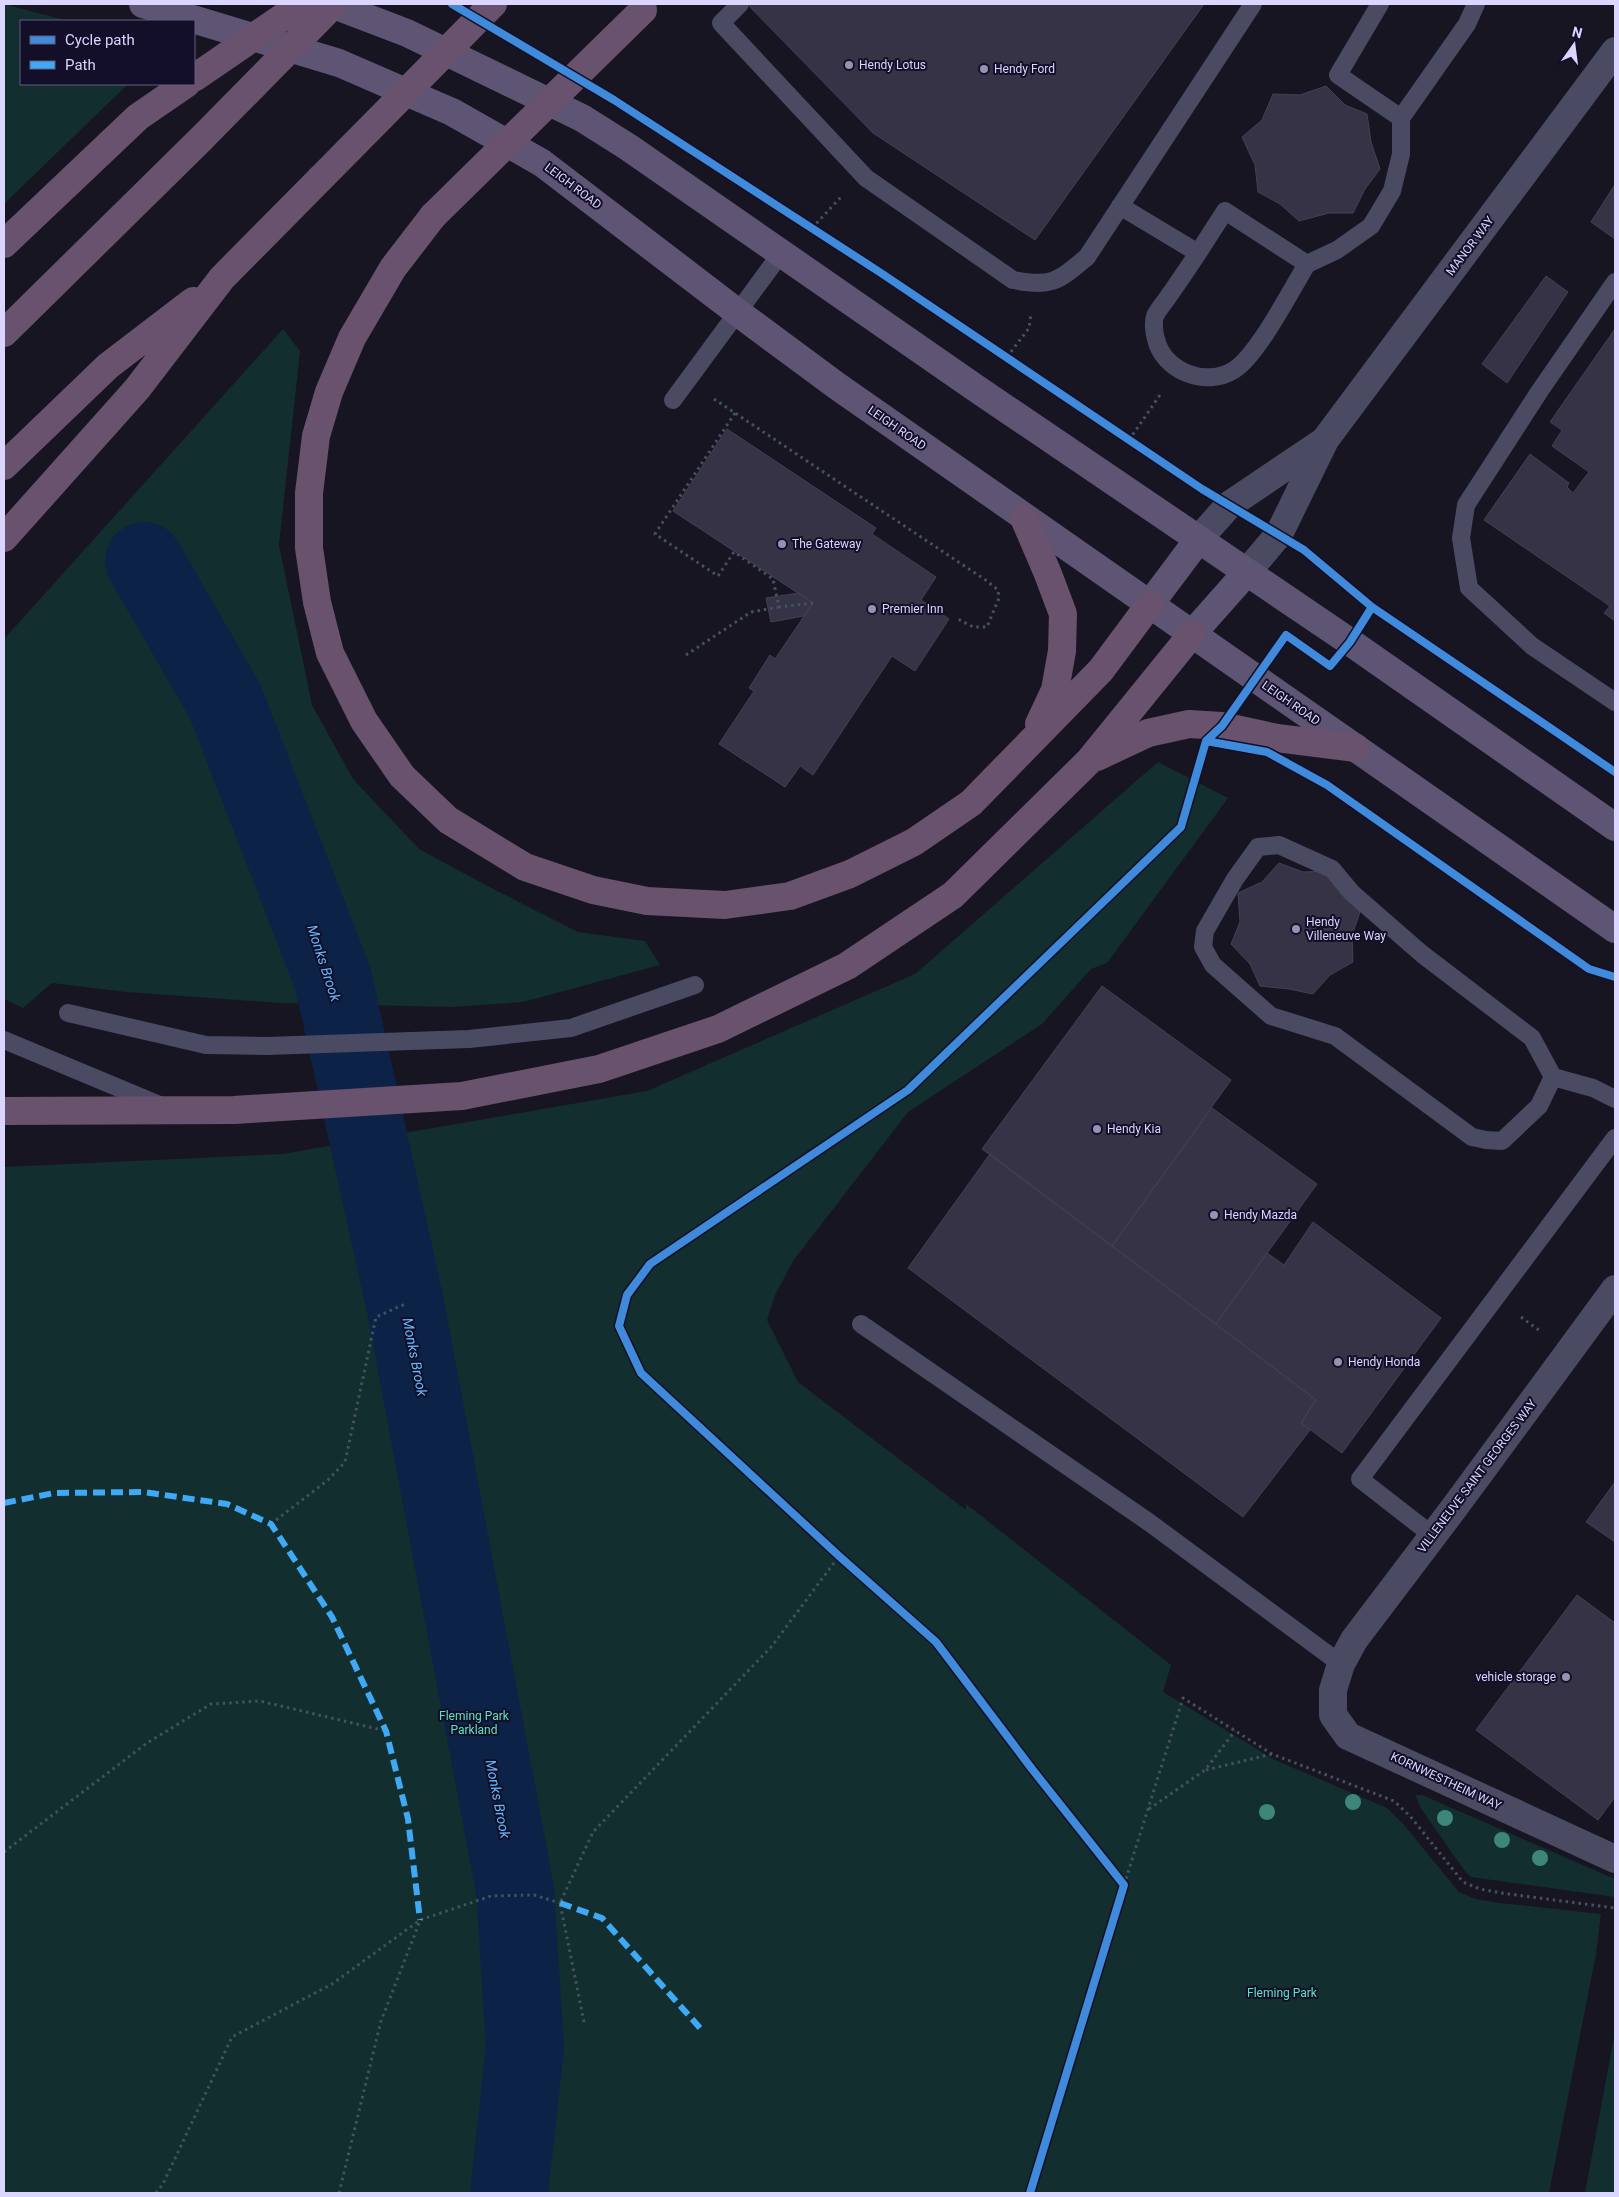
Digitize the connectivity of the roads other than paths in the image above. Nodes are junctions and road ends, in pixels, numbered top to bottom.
1 (143, 4) edge
2 (302, 4) edge
3 (332, 4) edge
4 (493, 4) edge
5 (740, 4) edge
6 (1253, 4) edge
7 (1380, 4) edge
8 (1476, 4) edge
9 (646, 7) edge
10 (1615, 51) edge
11 (195, 77) edge
12 (185, 85) edge
13 (1401, 118) junction
14 (1120, 206) junction
15 (4, 244) edge
16 (782, 252) junction
17 (1198, 254) junction
18 (1307, 264) junction
19 (222, 278) junction
20 (1615, 282) edge
21 (737, 312) junction
22 (4, 333) edge
23 (673, 400) dead end
24 (1325, 440) junction
25 (4, 466) edge
26 (1024, 518) junction
27 (4, 538) edge
28 (1198, 540) junction
29 (1247, 572) junction
30 (1150, 604) junction
31 (1192, 634) junction
32 (1615, 702) edge
33 (1027, 747) junction
34 (1356, 748) junction
35 (1089, 761) junction
36 (1615, 827) edge
37 (1615, 929) edge
38 (695, 985) dead end
39 (68, 1013) dead end
40 (4, 1040) edge
41 (1554, 1077) junction
42 (1615, 1099) edge
43 (171, 1110) junction
44 (4, 1111) edge
45 (1615, 1138) edge
46 (1615, 1289) edge
47 (861, 1324) dead end
48 (1432, 1535) junction
49 (1340, 1664) junction
50 (1615, 1859) edge

1 - 21 main road, LEIGH ROAD
2 - 11 highway, bridge
3 - 16 main road
3 - 22 highway, bridge
4 - 19 highway, bridge
5 - 14 lane
6 - 14 lane
7 - 13 lane
8 - 13 lane
9 - 33 highway, bridge
10 - 24 street, MANOR WAY
12 - 15 highway
13 - 18 lane
14 - 17 lane
16 - 21 lane
16 - 28 main road
17 - 18 lane
17 - 18 lane
19 - 25 highway
19 - 27 highway
20 - 32 lane
21 - 23 lane
21 - 26 main road, LEIGH ROAD
24 - 28 street, MANOR WAY
24 - 29 street, MANOR WAY
26 - 30 main road, LEIGH ROAD
26 - 33 highway
28 - 29 main road
28 - 30 main road
29 - 31 main road
29 - 36 main road
30 - 31 main road, LEIGH ROAD
30 - 33 highway
31 - 34 main road, LEIGH ROAD
31 - 35 highway
34 - 35 highway
34 - 37 main road, LEIGH ROAD
35 - 43 highway
38 - 39 lane
40 - 43 lane
41 - 41 lane
41 - 42 lane
43 - 44 highway
45 - 48 lane
46 - 48 street, VILLENEUVE SAINT GEORGES WAY
47 - 49 lane
48 - 49 street, VILLENEUVE SAINT GEORGES WAY
49 - 50 street, KORNWESTHEIM WAY

